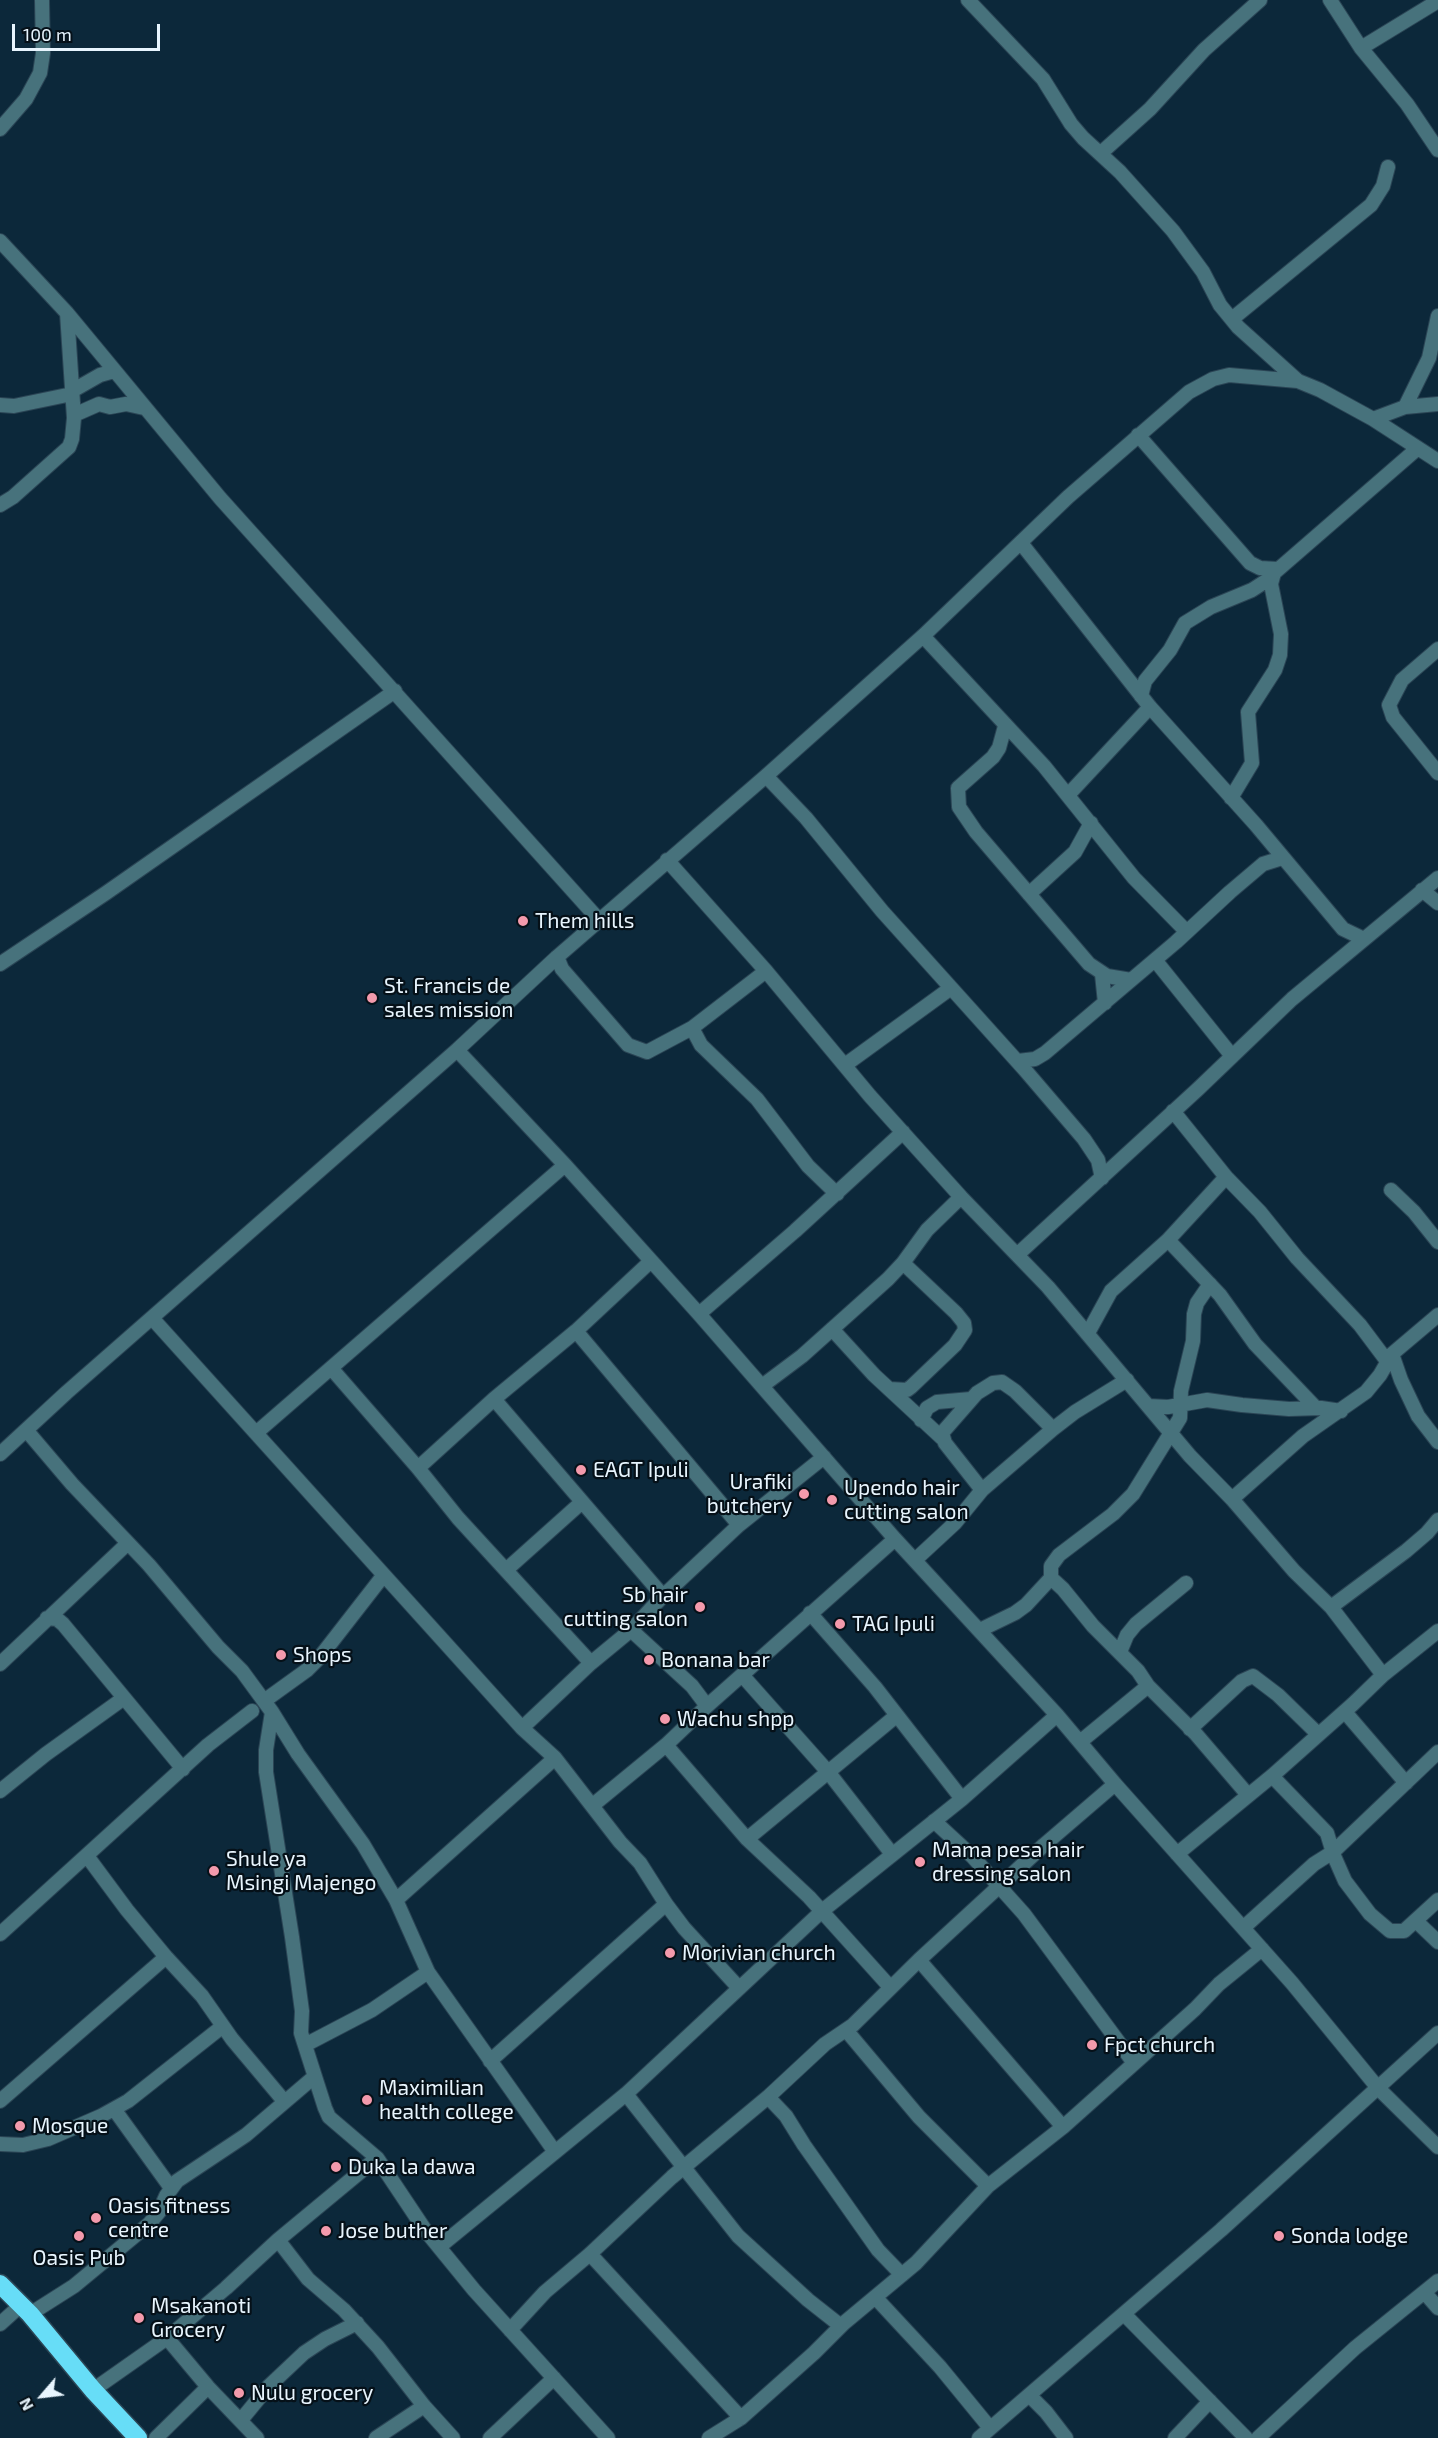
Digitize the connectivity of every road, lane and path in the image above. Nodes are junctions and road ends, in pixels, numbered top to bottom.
1 (42, 0) edge
2 (968, 0) edge
3 (1260, 0) edge
4 (1329, 0) edge
5 (1438, 1) edge
6 (1361, 48) junction
7 (0, 129) edge
8 (1438, 150) edge
9 (1101, 153) junction
10 (1388, 167) dead end
11 (0, 241) edge
12 (67, 313) junction
13 (1438, 316) edge
14 (1232, 319) junction
15 (114, 371) junction
16 (1298, 381) junction
17 (72, 392) junction
18 (1438, 404) edge
19 (0, 405) edge
20 (1405, 407) junction
21 (144, 408) junction
22 (74, 415) junction
23 (1373, 419) junction
24 (1138, 435) junction
25 (1418, 448) junction
26 (1438, 461) edge
27 (2, 500) edge
28 (1021, 543) junction
29 (1274, 573) junction
30 (923, 636) junction
31 (1438, 649) edge
32 (395, 691) junction
33 (1141, 696) junction
34 (1150, 707) junction
35 (1005, 726) junction
36 (1438, 773) edge
37 (766, 776) junction
38 (1068, 795) junction
39 (1231, 798) junction
40 (1091, 823) junction
41 (1282, 858) junction
42 (667, 860) junction
43 (1438, 878) edge
44 (1422, 890) junction
45 (1029, 894) junction
46 (1438, 903) edge
47 (600, 921) junction
48 (1186, 931) junction
49 (1364, 939) junction
50 (557, 957) junction
51 (1155, 960) junction
52 (0, 964) edge
53 (766, 971) junction
54 (1102, 974) junction
55 (1131, 980) junction
56 (951, 988) junction
57 (1105, 1004) junction
58 (692, 1029) junction
59 (457, 1050) junction
60 (1041, 1056) junction
61 (1232, 1056) junction
62 (1018, 1061) junction
63 (845, 1065) junction
64 (1034, 1081) junction
65 (1173, 1111) junction
66 (903, 1132) junction
67 (565, 1165) junction
68 (1226, 1177) junction
69 (1102, 1178) junction
70 (1391, 1190) dead end
71 (837, 1194) junction
72 (961, 1197) junction
73 (1168, 1240) junction
74 (1438, 1242) edge
75 (1018, 1254) junction
76 (651, 1261) junction
77 (903, 1263) junction
78 (1210, 1284) junction
79 (699, 1314) junction
80 (1438, 1315) edge
81 (152, 1318) junction
82 (832, 1329) junction
83 (576, 1331) junction
84 (1088, 1332) junction
85 (1389, 1358) junction
86 (331, 1368) junction
87 (1127, 1380) junction
88 (762, 1386) junction
89 (889, 1389) junction
90 (494, 1398) junction
91 (971, 1399) junction
92 (1182, 1405) junction
93 (1148, 1406) junction
94 (1316, 1408) junction
95 (1341, 1411) junction
96 (921, 1420) junction
97 (1053, 1429) junction
98 (27, 1431) junction
99 (1170, 1432) junction
100 (256, 1433) junction
101 (942, 1438) junction
102 (1438, 1442) edge
103 (0, 1454) edge
104 (824, 1457) junction
105 (418, 1467) junction
106 (982, 1490) junction
107 (1232, 1499) junction
108 (582, 1502) junction
109 (1438, 1520) edge
110 (739, 1525) junction
111 (1427, 1533) junction
112 (895, 1539) junction
113 (128, 1543) junction
114 (1438, 1544) edge
115 (915, 1560) junction
116 (506, 1570) junction
117 (382, 1576) junction
118 (1051, 1578) junction
119 (1186, 1583) dead end
120 (663, 1596) junction
121 (62, 1605) junction
122 (1331, 1607) junction
123 (810, 1613) junction
124 (47, 1618) junction
125 (63, 1624) junction
126 (631, 1630) junction
127 (980, 1630) junction
128 (1438, 1631) edge
129 (1120, 1653) junction
130 (591, 1663) junction
131 (0, 1664) edge
132 (742, 1675) junction
133 (1383, 1676) junction
134 (1148, 1686) junction
135 (124, 1698) junction
136 (707, 1706) junction
137 (268, 1707) junction
138 (252, 1711) dead end
139 (1345, 1712) junction
140 (1057, 1715) junction
141 (896, 1716) junction
142 (522, 1728) junction
143 (1190, 1729) junction
144 (1318, 1734) junction
145 (1080, 1742) junction
146 (666, 1745) junction
147 (1438, 1752) edge
148 (555, 1758) junction
149 (183, 1769) junction
150 (829, 1773) junction
151 (1272, 1776) junction
152 (1406, 1783) junction
153 (1115, 1784) junction
154 (0, 1791) edge
155 (1248, 1795) junction
156 (962, 1799) junction
157 (593, 1805) junction
158 (934, 1821) junction
159 (747, 1839) junction
160 (1333, 1852) junction
161 (892, 1854) junction
162 (1177, 1854) junction
163 (87, 1856) junction
164 (1001, 1886) junction
165 (396, 1900) junction
166 (1438, 1900) edge
167 (666, 1904) junction
168 (822, 1911) junction
169 (1416, 1921) junction
170 (3, 1925) edge
171 (1243, 1928) junction
172 (1438, 1942) edge
173 (1262, 1949) junction
174 (166, 1957) junction
175 (919, 1960) junction
176 (428, 1972) junction
177 (890, 1987) junction
178 (739, 1988) junction
179 (223, 2026) junction
180 (846, 2030) junction
181 (1438, 2033) edge
182 (305, 2045) junction
183 (490, 2061) junction
184 (1134, 2062) junction
185 (314, 2077) junction
186 (1378, 2088) junction
187 (626, 2094) junction
188 (768, 2097) junction
189 (0, 2101) edge
190 (284, 2101) junction
191 (114, 2109) junction
192 (1063, 2127) junction
193 (0, 2144) edge
194 (1438, 2147) edge
195 (555, 2152) junction
196 (377, 2158) junction
197 (683, 2167) junction
198 (988, 2186) junction
199 (171, 2188) junction
200 (278, 2240) junction
201 (439, 2247) junction
202 (590, 2254) junction
203 (902, 2275) junction
204 (1438, 2281) edge
205 (0, 2284) edge
206 (1425, 2293) junction
207 (875, 2297) junction
208 (1438, 2308) edge
209 (26, 2309) junction
210 (1124, 2314) junction
211 (357, 2323) junction
212 (0, 2324) edge
213 (841, 2326) junction
214 (510, 2330) junction
215 (167, 2338) junction
216 (554, 2378) junction
217 (208, 2387) junction
218 (93, 2390) junction
219 (1029, 2395) junction
220 (1210, 2401) junction
221 (424, 2406) junction
222 (741, 2418) junction
223 (241, 2420) junction
224 (984, 2435) edge
225 (138, 2438) edge
226 (156, 2438) edge
227 (257, 2438) edge
228 (376, 2438) edge
229 (453, 2438) edge
230 (490, 2438) edge
231 (608, 2438) edge
232 (709, 2438) edge
233 (1066, 2438) edge
234 (1175, 2438) edge
235 (1246, 2438) edge
236 (1258, 2438) edge

1 - 7 street
2 - 9 street
3 - 9 street
4 - 6 street
5 - 6 street
6 - 8 street
9 - 14 street
10 - 14 street
11 - 12 street
12 - 15 street
12 - 17 street
13 - 20 street
14 - 16 street
15 - 17 street
15 - 21 street
16 - 23 street
16 - 24 street
17 - 19 street
17 - 22 street
18 - 20 street
20 - 23 street
21 - 22 street
21 - 32 street
22 - 27 street
23 - 25 street
24 - 28 street
24 - 29 street
25 - 26 street
25 - 29 street
28 - 30 street
28 - 33 street
29 - 33 street
29 - 39 street
30 - 35 street
30 - 37 street
31 - 36 street
32 - 47 street
32 - 52 street
33 - 34 street
34 - 38 street
34 - 39 street
35 - 38 street
35 - 45 street
37 - 42 street
37 - 56 street
38 - 40 street
39 - 41 street
40 - 45 street
40 - 48 street
41 - 48 street
41 - 49 street
42 - 47 street
42 - 53 street
43 - 44 street
44 - 46 street
44 - 49 street
45 - 54 street
47 - 50 street
48 - 51 street
49 - 61 street
50 - 58 street
50 - 59 street
51 - 55 street
51 - 61 street
53 - 58 street
53 - 63 street
54 - 55 street
54 - 57 street
55 - 57 street
56 - 62 street
56 - 63 street
57 - 60 street
58 - 71 street
59 - 67 street
59 - 81 street
60 - 62 street
60 - 64 street
61 - 65 street
62 - 64 street
63 - 66 street
64 - 69 street
65 - 68 street
65 - 69 street
66 - 71 street
66 - 72 street
67 - 76 street
67 - 86 street
68 - 73 street
68 - 85 street
69 - 75 street
70 - 74 street
71 - 79 street
72 - 75 street
72 - 77 street
73 - 78 street
73 - 84 street
75 - 84 street
76 - 79 street
76 - 83 street
77 - 82 street
77 - 89 street
78 - 92 street
78 - 94 street
79 - 88 street
80 - 85 street
81 - 98 street
81 - 100 street
82 - 88 street
82 - 89 street
83 - 90 street
83 - 110 street
84 - 87 street
85 - 95 street
85 - 102 street
86 - 100 street
86 - 105 street
87 - 93 street
87 - 97 street
88 - 104 street
89 - 96 street
90 - 105 street
90 - 108 street
91 - 96 street
91 - 97 street
91 - 101 street
92 - 93 street
92 - 94 street
92 - 99 street
93 - 99 street
94 - 95 street
95 - 107 street
96 - 101 street
97 - 106 street
98 - 103 street
98 - 113 street
99 - 107 street
99 - 118 street
100 - 117 street
101 - 106 street
104 - 110 street
104 - 112 street
105 - 116 street
106 - 115 street
107 - 122 street
108 - 116 street
108 - 120 street
109 - 111 street
110 - 120 street
111 - 114 street
111 - 122 street
112 - 115 street
112 - 123 street
113 - 121 street
113 - 137 street
115 - 127 street
116 - 130 street
117 - 137 street
117 - 142 street
118 - 127 street
118 - 129 street
119 - 129 street
120 - 126 street
121 - 124 street
121 - 125 street
122 - 133 street
123 - 132 street
123 - 141 street
124 - 125 street
124 - 131 street
125 - 135 street
126 - 130 street
126 - 136 street
127 - 140 street
128 - 133 street
129 - 134 street
130 - 142 street
132 - 136 street
132 - 150 street
133 - 139 street
134 - 143 street
134 - 145 street
135 - 149 street
135 - 154 street
136 - 146 street
137 - 165 street
137 - 182 street
138 - 149 street
139 - 144 street
139 - 152 street
140 - 145 street
140 - 156 street
141 - 150 street
141 - 156 street
142 - 148 street
143 - 144 street
143 - 155 street
144 - 151 street
145 - 153 street
146 - 157 street
146 - 159 street
147 - 152 street
148 - 157 street
148 - 165 street
149 - 163 street
150 - 159 street
150 - 161 street
151 - 155 street
151 - 160 street
152 - 160 street
153 - 162 street
153 - 164 street
155 - 162 street
156 - 158 street
157 - 167 street
158 - 161 street
158 - 164 street
159 - 168 street
160 - 169 street
160 - 171 street
161 - 168 street
162 - 171 street
163 - 170 street
163 - 174 street
164 - 175 street
164 - 184 street
165 - 176 street
166 - 169 street
167 - 178 street
167 - 183 street
168 - 177 street
168 - 178 street
169 - 172 street
171 - 173 street
173 - 184 street
173 - 186 street
174 - 179 street
174 - 189 street
175 - 177 street
175 - 192 street
176 - 182 street
176 - 183 street
177 - 180 street
178 - 187 street
179 - 190 street
179 - 191 street
180 - 188 street
180 - 198 street
181 - 186 street
182 - 185 street
183 - 195 street
184 - 192 street
185 - 190 street
185 - 196 street
186 - 194 street
186 - 210 street
187 - 195 street
187 - 197 street
188 - 197 street
188 - 203 street
190 - 199 street
191 - 193 street
191 - 199 street
192 - 198 street
195 - 201 street
196 - 200 street
196 - 201 street
197 - 202 street
197 - 213 street
198 - 203 street
199 - 209 street
200 - 211 street
200 - 215 street
201 - 214 street
202 - 214 street
202 - 222 street
203 - 207 street
204 - 206 street
205 - 209 highway
206 - 208 street
206 - 236 street
207 - 213 street
207 - 224 street
209 - 212 street
209 - 218 highway
210 - 219 street
210 - 220 street
211 - 221 street
211 - 223 street
213 - 222 street
214 - 216 street
215 - 217 street
215 - 218 street
216 - 230 street
216 - 231 street
217 - 223 street
217 - 226 street
218 - 225 highway
219 - 224 street
219 - 233 street
220 - 234 street
220 - 235 street
221 - 228 street
221 - 229 street
222 - 232 street
223 - 227 street

